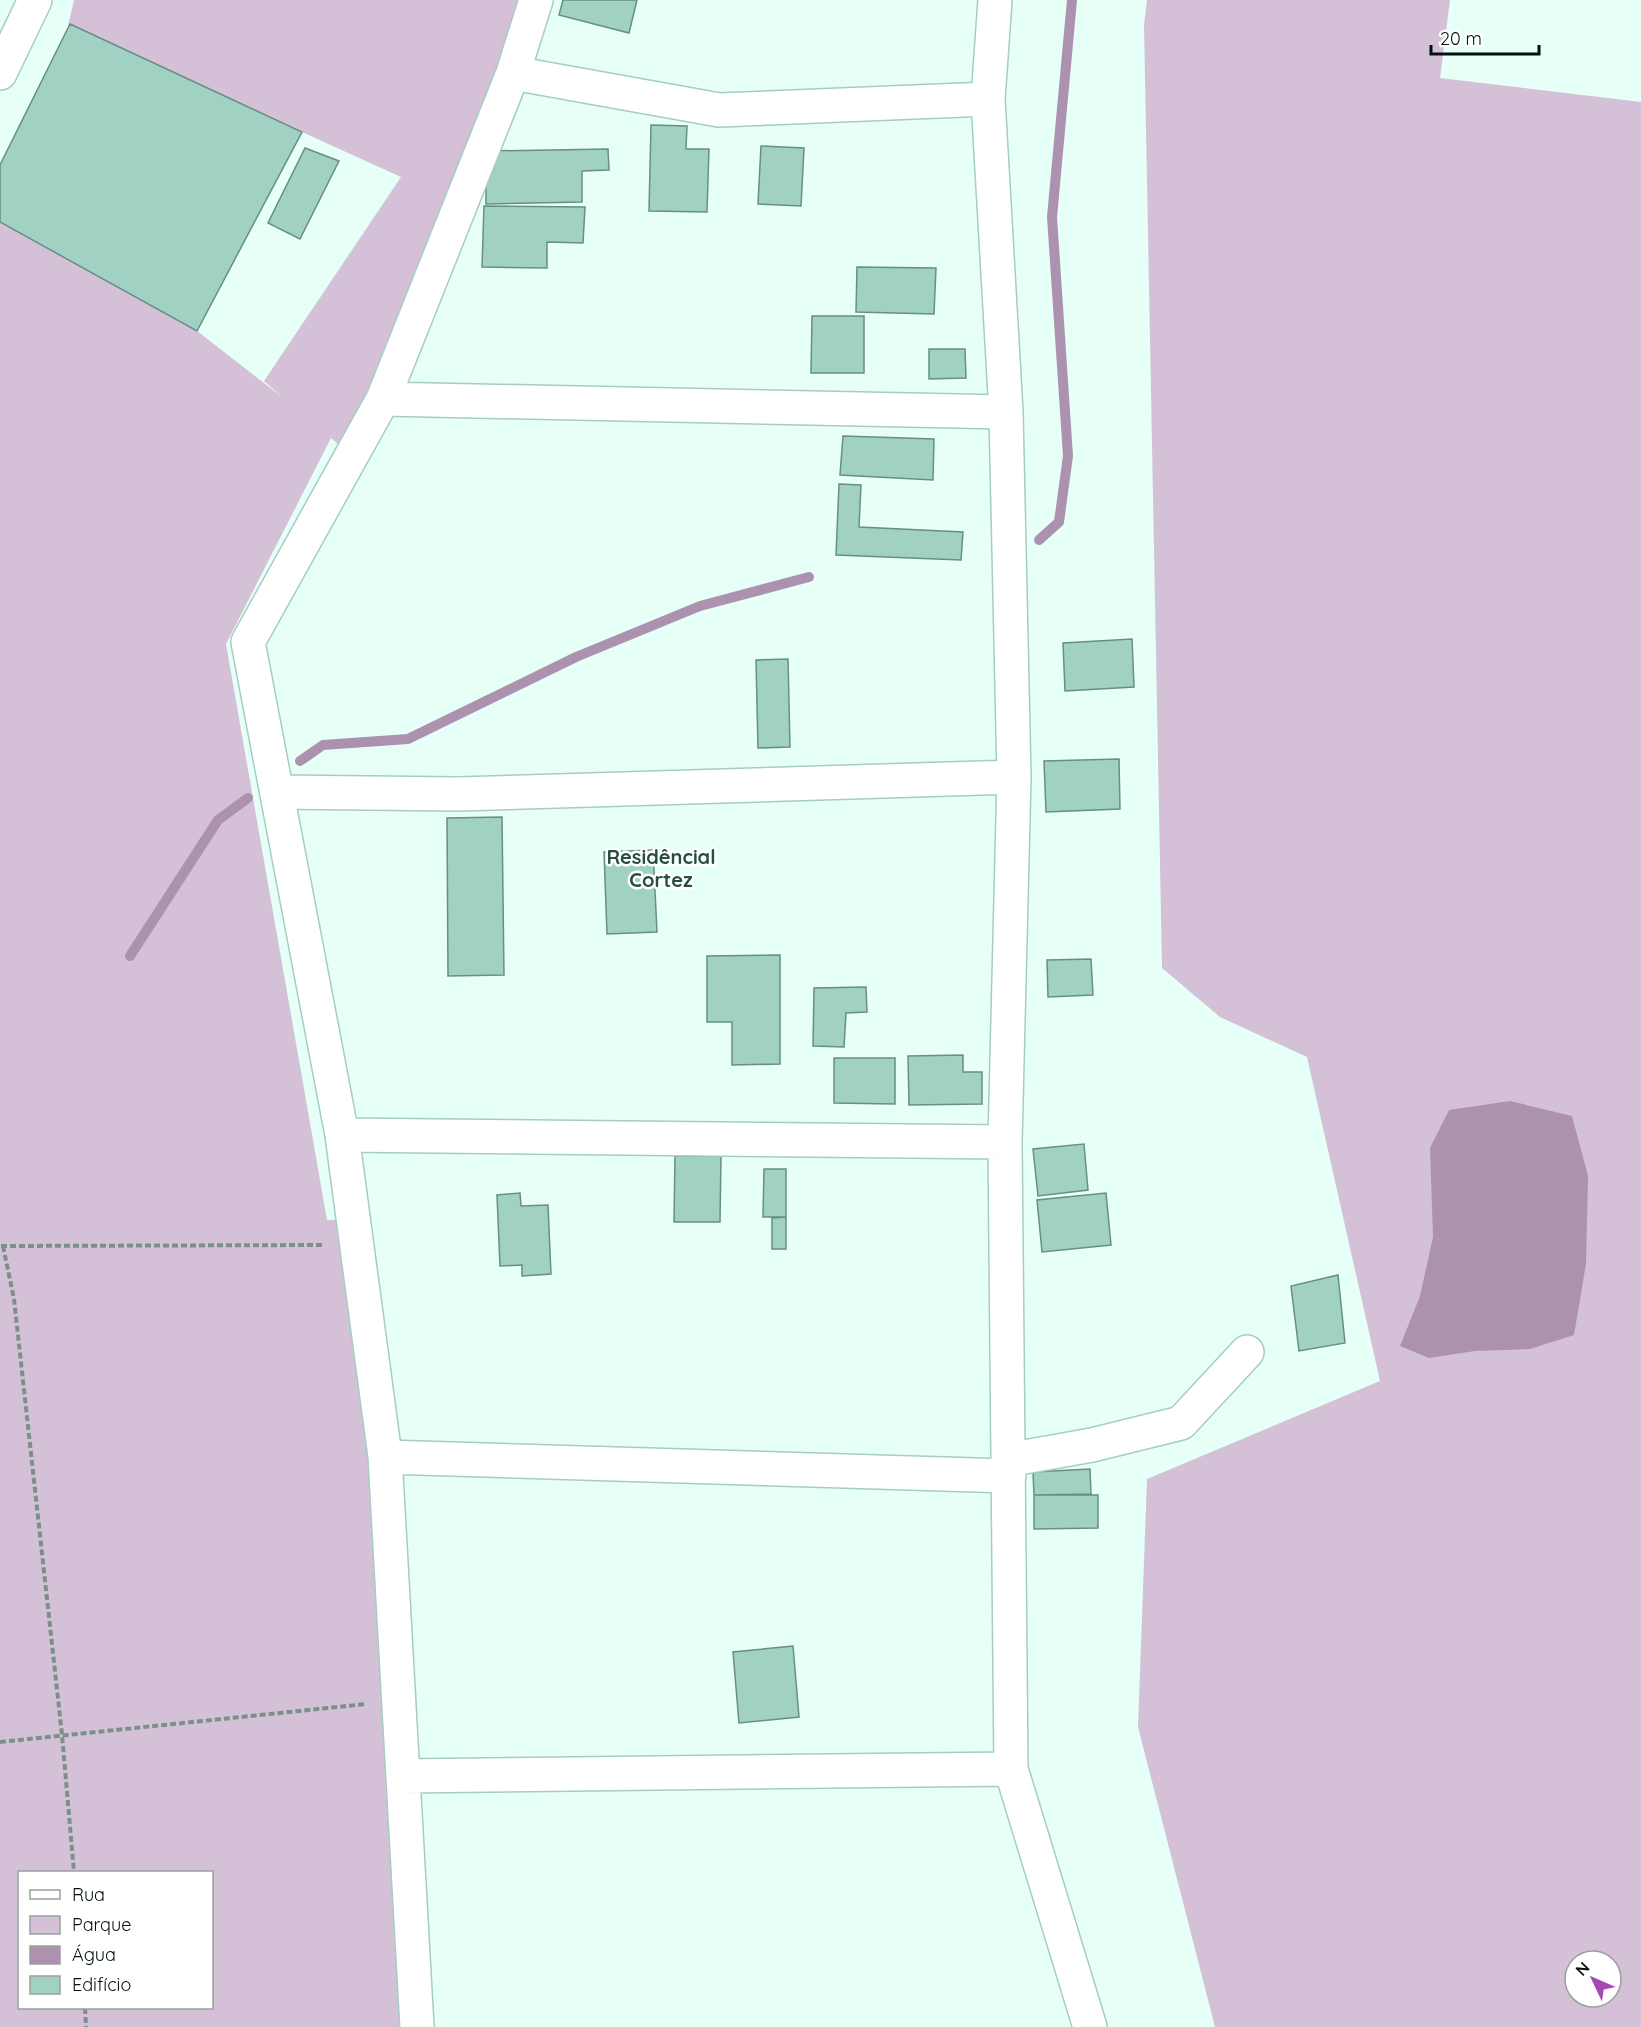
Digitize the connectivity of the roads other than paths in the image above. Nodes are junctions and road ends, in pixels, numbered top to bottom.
1 (34, 0) edge
2 (536, 0) edge
3 (995, 0) edge
4 (0, 73) edge
5 (513, 73) junction
6 (988, 99) junction
7 (383, 399) junction
8 (1006, 412) junction
9 (1014, 777) junction
10 (277, 792) junction
11 (342, 1135) junction
12 (1005, 1142) junction
13 (1247, 1352) dead end
14 (385, 1457) junction
15 (1009, 1468) junction
16 (1011, 1769) junction
17 (403, 1776) junction
18 (417, 2027) edge
19 (1090, 2027) edge

1 - 4 street
2 - 5 street
3 - 6 street
5 - 6 street
5 - 7 street
6 - 8 street
7 - 8 street
7 - 10 street
8 - 9 street
9 - 10 street
9 - 12 street
10 - 11 street
11 - 12 street
11 - 14 street
12 - 15 street
13 - 15 street
14 - 15 street
14 - 17 street
15 - 16 street
16 - 17 street
16 - 19 street
17 - 18 street

